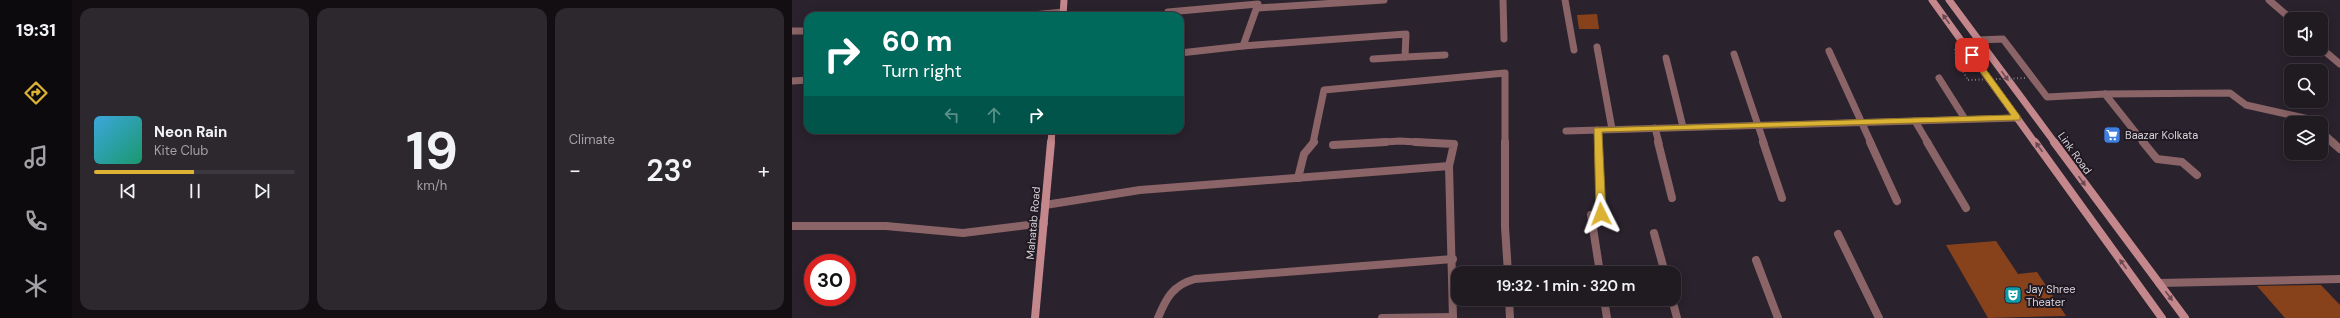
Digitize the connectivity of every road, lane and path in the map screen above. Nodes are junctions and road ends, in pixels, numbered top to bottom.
1 (1064, 0) edge
2 (1384, 0) edge
3 (1503, 0) edge
4 (1565, 0) edge
5 (1932, 0) edge
6 (1949, 0) edge
7 (2269, 0) edge
8 (1258, 8) junction
9 (1063, 12) edge
10 (1168, 12) dead end
11 (2284, 13) edge
12 (792, 31) edge
13 (804, 31) edge
14 (1504, 39) dead end
15 (1978, 40) junction
16 (1962, 42) junction
17 (1242, 46) junction
18 (1598, 47) dead end
19 (1574, 50) dead end
20 (1829, 51) dead end
21 (1184, 53) edge
22 (1734, 54) dead end
23 (2328, 54) edge
24 (1445, 56) dead end
25 (1405, 58) junction
26 (1666, 58) dead end
27 (1373, 59) dead end
28 (2340, 64) edge
29 (1939, 78) dead end
30 (2027, 78) dead end
31 (804, 80) edge
32 (792, 81) edge
33 (2105, 94) junction
34 (2296, 116) edge
35 (2017, 118) junction
36 (1965, 119) junction
37 (1915, 121) junction
38 (1861, 122) junction
39 (1759, 125) junction
40 (1683, 127) junction
41 (1655, 128) junction
42 (1612, 129) junction
43 (1597, 130) junction
44 (1566, 131) dead end
45 (1052, 134) edge
46 (2328, 138) edge
47 (1333, 145) dead end
48 (2340, 149) edge
49 (1449, 166) junction
50 (2197, 175) dead end
51 (1298, 178) junction
52 (1672, 198) dead end
53 (1782, 198) dead end
54 (1896, 201) dead end
55 (1045, 205) junction
56 (1966, 208) dead end
57 (1044, 223) junction
58 (792, 226) edge
59 (1654, 233) dead end
60 (1838, 234) dead end
61 (1452, 259) junction
62 (1756, 260) dead end
63 (1508, 266) edge
64 (1599, 266) edge
65 (1662, 266) edge
66 (2340, 278) edge
67 (2159, 284) junction
68 (1509, 306) edge
69 (1605, 306) edge
70 (1674, 306) edge
71 (1035, 318) edge
72 (1158, 318) edge
73 (1382, 318) edge
74 (1453, 318) edge
75 (1510, 318) edge
76 (1607, 318) edge
77 (1677, 318) edge
78 (1778, 318) edge
79 (1879, 318) edge
80 (2162, 318) edge
81 (2185, 318) edge

1 - 9 main road
2 - 8 street
3 - 14 street
4 - 19 street
16 -> 5 main road
6 - 15 main road, Link Road
7 - 11 street
8 - 10 street
8 - 17 street
12 - 13 street
15 - 33 street
15 -> 67 main road, Link Road
16 - 30 path, bridge
16 - 35 main road
17 - 21 street
17 - 25 street
18 - 42 street
20 - 38 street
22 - 39 street
23 - 28 street
24 - 25 street
25 - 27 street
26 - 40 street
29 - 36 street
31 - 32 street
33 - 34 street
33 - 50 street
35 - 36 street
80 -> 35 main road
36 - 37 street
37 - 38 street
37 - 56 street
38 - 39 street
38 - 54 street
39 - 40 street
39 - 53 street
40 - 41 street
41 - 42 street
41 - 52 street
42 - 43 street
43 - 44 street
43 - 64 street
45 - 55 main road, Mahatab Road
46 - 48 street
47 - 49 street
49 - 51 street
49 - 61 street
51 - 55 street
51 - 63 street
55 - 57 main road, Mahatab Road
57 - 58 street
57 - 71 main road, Mahatab Road
59 - 65 street
60 - 79 street
61 - 72 street
61 - 74 street
62 - 78 street
66 - 67 lane
67 -> 81 main road, Link Road
68 - 75 street
69 - 76 street
70 - 77 street
73 - 74 street

